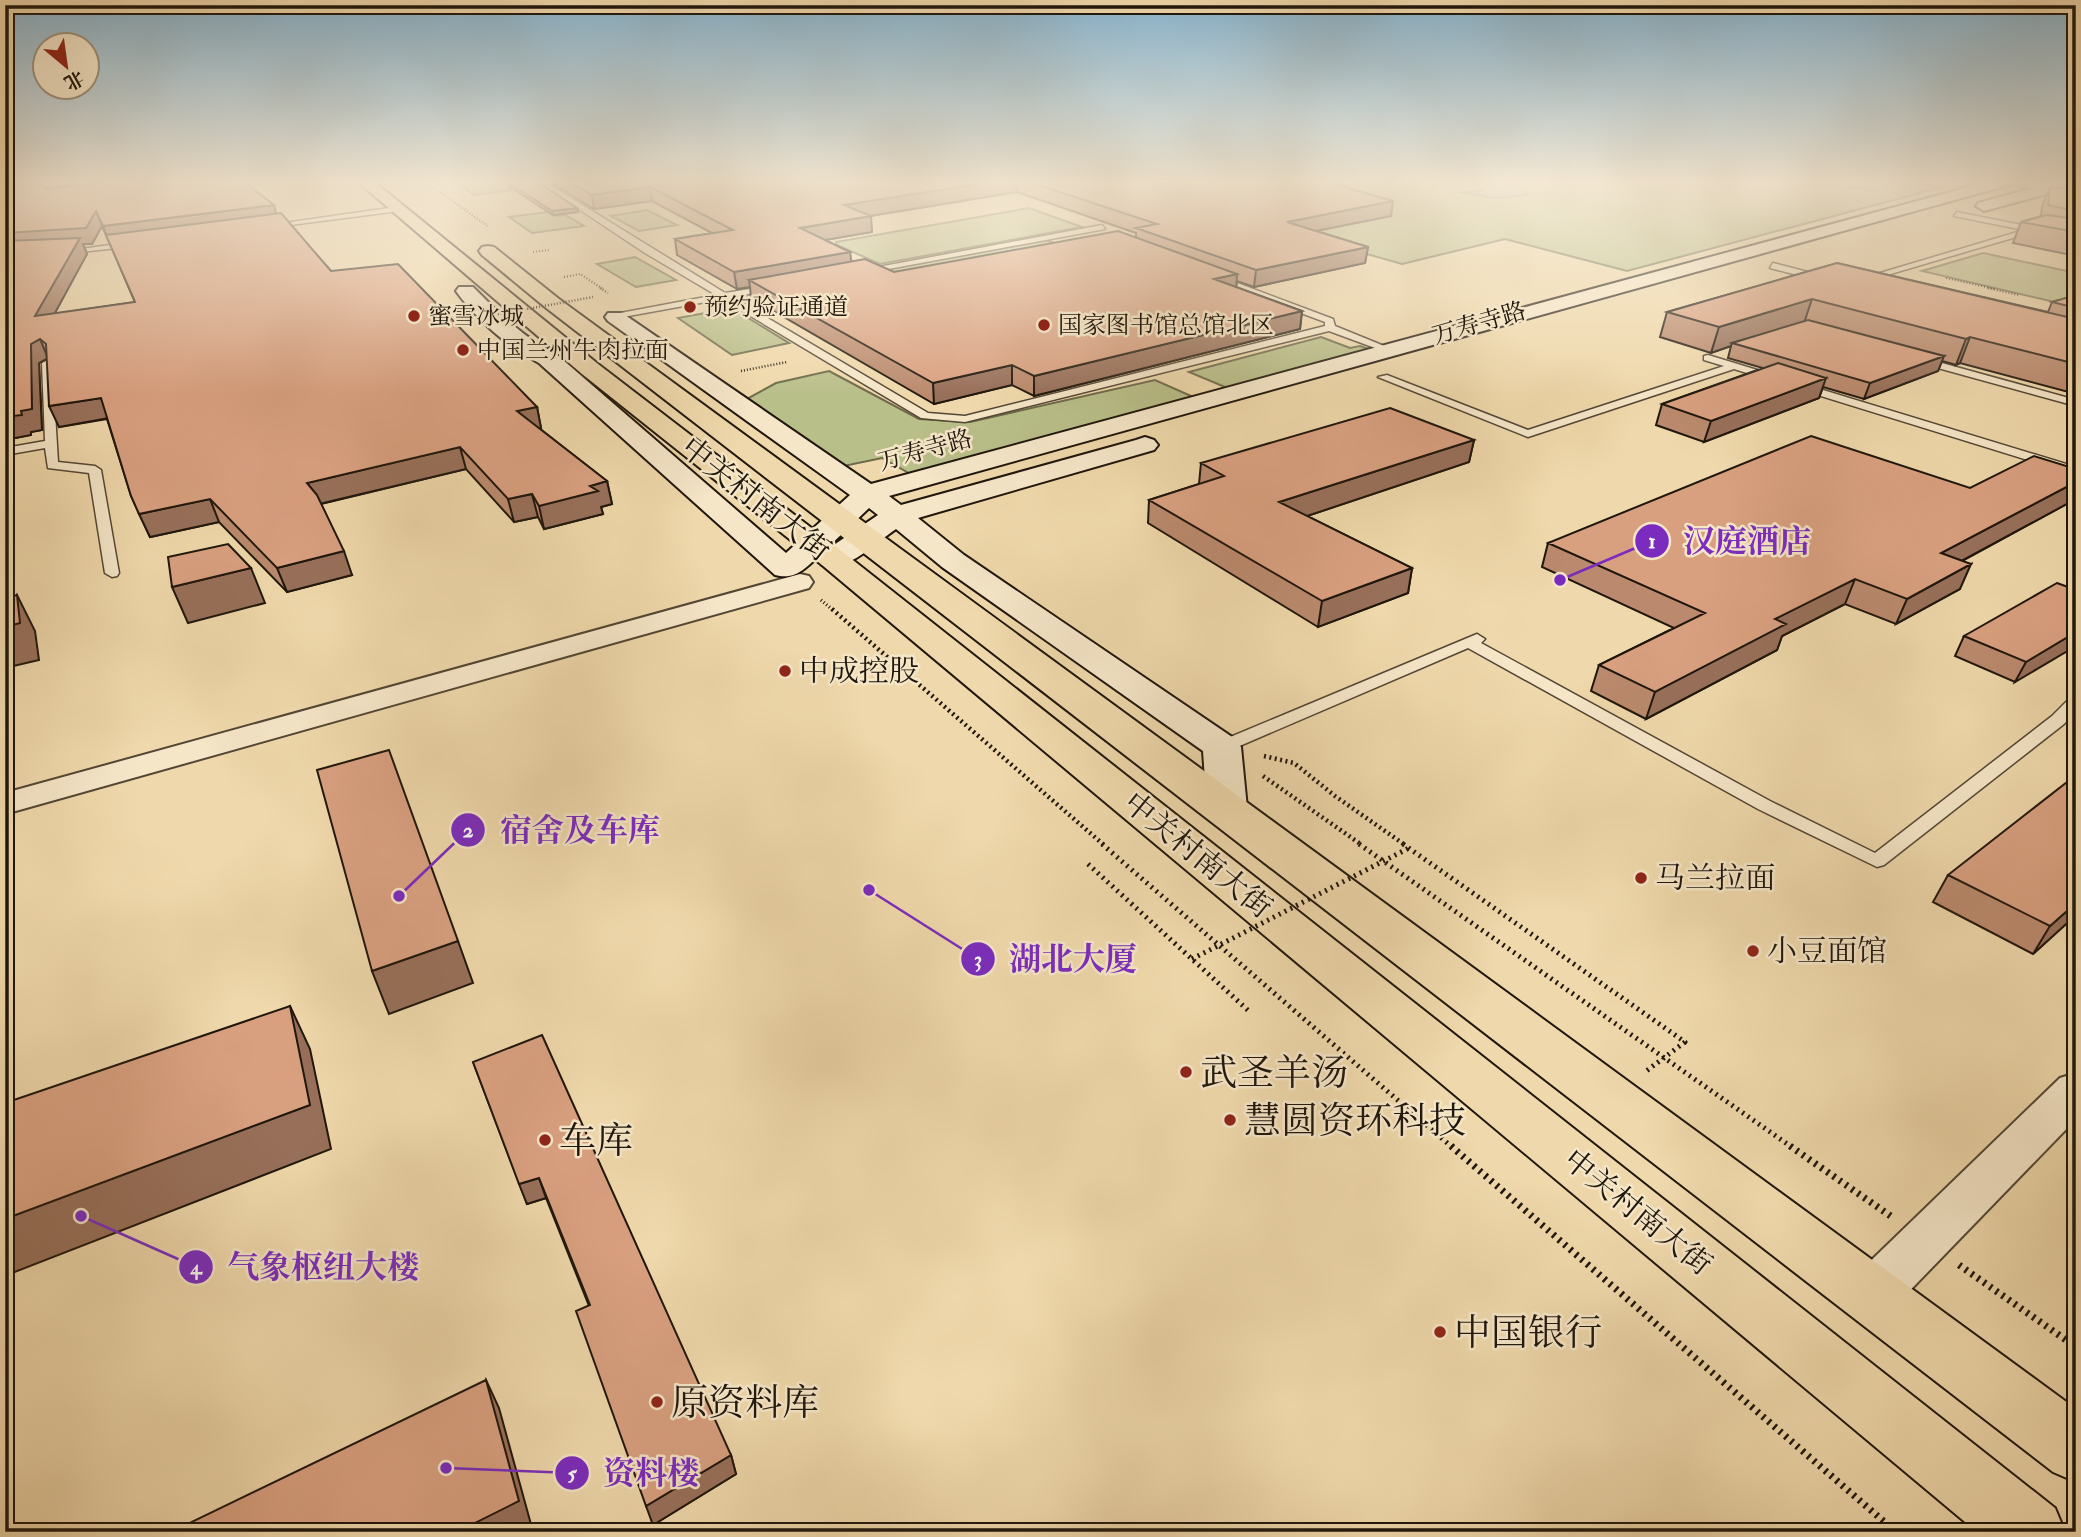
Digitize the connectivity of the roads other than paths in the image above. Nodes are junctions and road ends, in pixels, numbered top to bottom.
1 (439, 252) edge
2 (489, 252) edge
3 (653, 252) edge
4 (966, 252) edge
5 (1748, 252) edge
6 (1824, 252) edge
7 (1960, 252) edge
8 (1773, 266) junction
9 (1202, 273) edge
10 (844, 274) edge
11 (469, 282) junction
12 (1838, 282) edge
13 (777, 286) edge
14 (1876, 292) edge
15 (1679, 293) dead end
16 (724, 296) junction
17 (552, 303) junction
18 (606, 303) junction
19 (1330, 328) junction
20 (1389, 350) junction
21 (1732, 351) edge
22 (1907, 357) edge
23 (547, 358) junction
24 (47, 363) edge
25 (1734, 366) junction
26 (590, 369) junction
27 (1410, 369) dead end
28 (1383, 377) junction
29 (1357, 384) dead end
30 (2076, 402) edge
31 (1160, 440) dead end
32 (50, 444) junction
33 (5, 452) edge
34 (2076, 471) edge
35 (838, 540) junction
36 (112, 573) dead end
37 (2076, 701) edge
38 (1222, 747) junction
39 (5, 787) edge
40 (5, 804) edge
41 (1227, 808) junction
42 (2076, 1090) edge
43 (1871, 1294) junction
44 (2076, 1450) edge
45 (2031, 1532) edge

1 - 11 main road, 中关村南大街
2 - 17 main road, 中关村南大街
3 - 16 lane
4 - 10 lane
5 - 20 street, 万寿寺路
6 - 8 street
7 - 14 lane
8 - 12 lane
8 - 15 street
9 - 19 lane
11 - 23 street, 中关村南大街
11 - 26 main road, 中关村南大街
13 - 16 lane
16 - 18 lane
16 - 19 lane
17 - 18 main road
17 - 35 main road, 中关村南大街
18 - 35 street, 中关村南大街
19 - 20 lane
20 - 35 street, 万寿寺路
21 - 25 lane
22 - 30 lane
23 - 26 main road
23 - 35 street, 中关村南大街
24 - 32 lane
25 - 28 lane
25 - 34 lane
26 - 35 main road, 中关村南大街
27 - 28 street, 万寿寺路
28 - 29 street, 万寿寺路
31 - 35 street, 万寿寺路
32 - 33 lane
32 - 36 lane
35 - 38 street, 中关村南大街
35 - 39 street
35 - 40 street
35 - 41 main road, 中关村南大街
35 - 45 main road, 中关村南大街
37 - 38 lane
38 - 41 street, 中关村南大街
41 - 43 main road, 中关村南大街
42 - 43 street
43 - 44 main road, 中关村南大街

